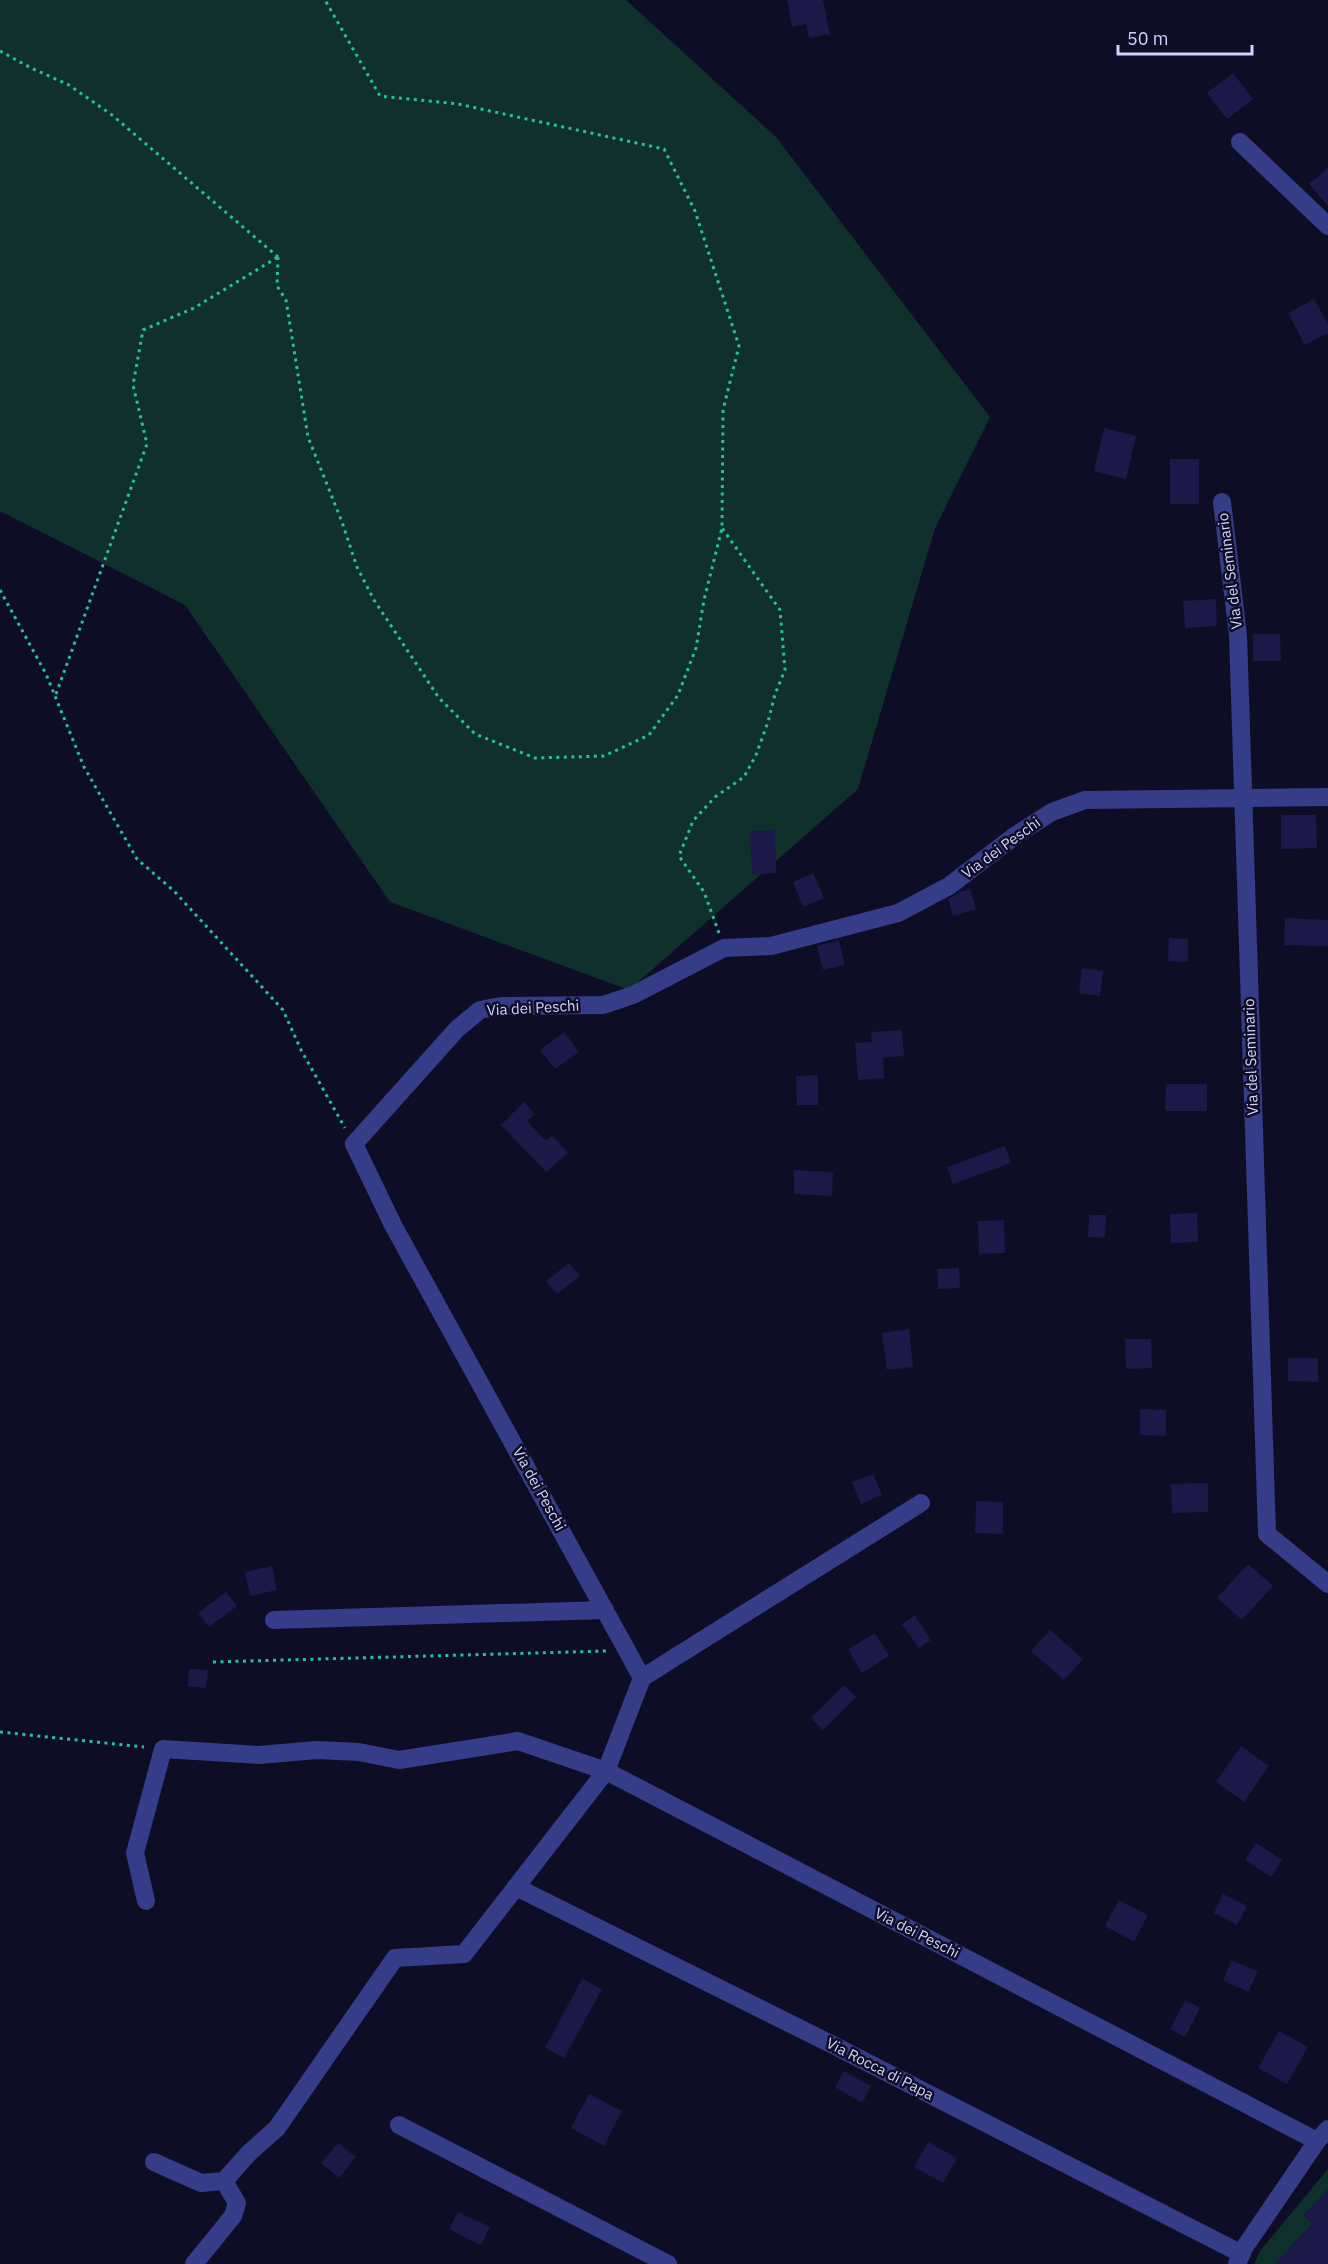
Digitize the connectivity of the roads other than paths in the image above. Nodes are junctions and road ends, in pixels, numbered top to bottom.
1 (1240, 142) dead end
2 (1328, 226) edge
3 (1222, 502) dead end
4 (1242, 797) junction
5 (1328, 797) edge
6 (921, 1503) dead end
7 (1328, 1584) edge
8 (605, 1611) junction
9 (274, 1620) dead end
10 (642, 1678) junction
11 (606, 1771) junction
12 (518, 1888) junction
13 (146, 1901) dead end
14 (399, 2125) dead end
15 (1322, 2135) edge
16 (154, 2162) dead end
17 (224, 2181) junction
18 (1239, 2259) edge
19 (194, 2264) edge
20 (668, 2264) edge

1 - 2 street
3 - 4 street, Via del Seminario
4 - 5 street, Via dei Peschi
4 - 7 street, Via del Seminario
4 - 8 street, Via dei Peschi
6 - 10 street
8 - 9 street
8 - 10 street, Via dei Peschi
10 - 11 street
11 - 12 street
11 - 13 street, Via dei Peschi
11 - 15 street, Via dei Peschi
12 - 17 street
12 - 18 street, Via Rocca di Papa
14 - 20 street
15 - 18 street, Via Rocca di Papa
16 - 17 street
17 - 19 street

